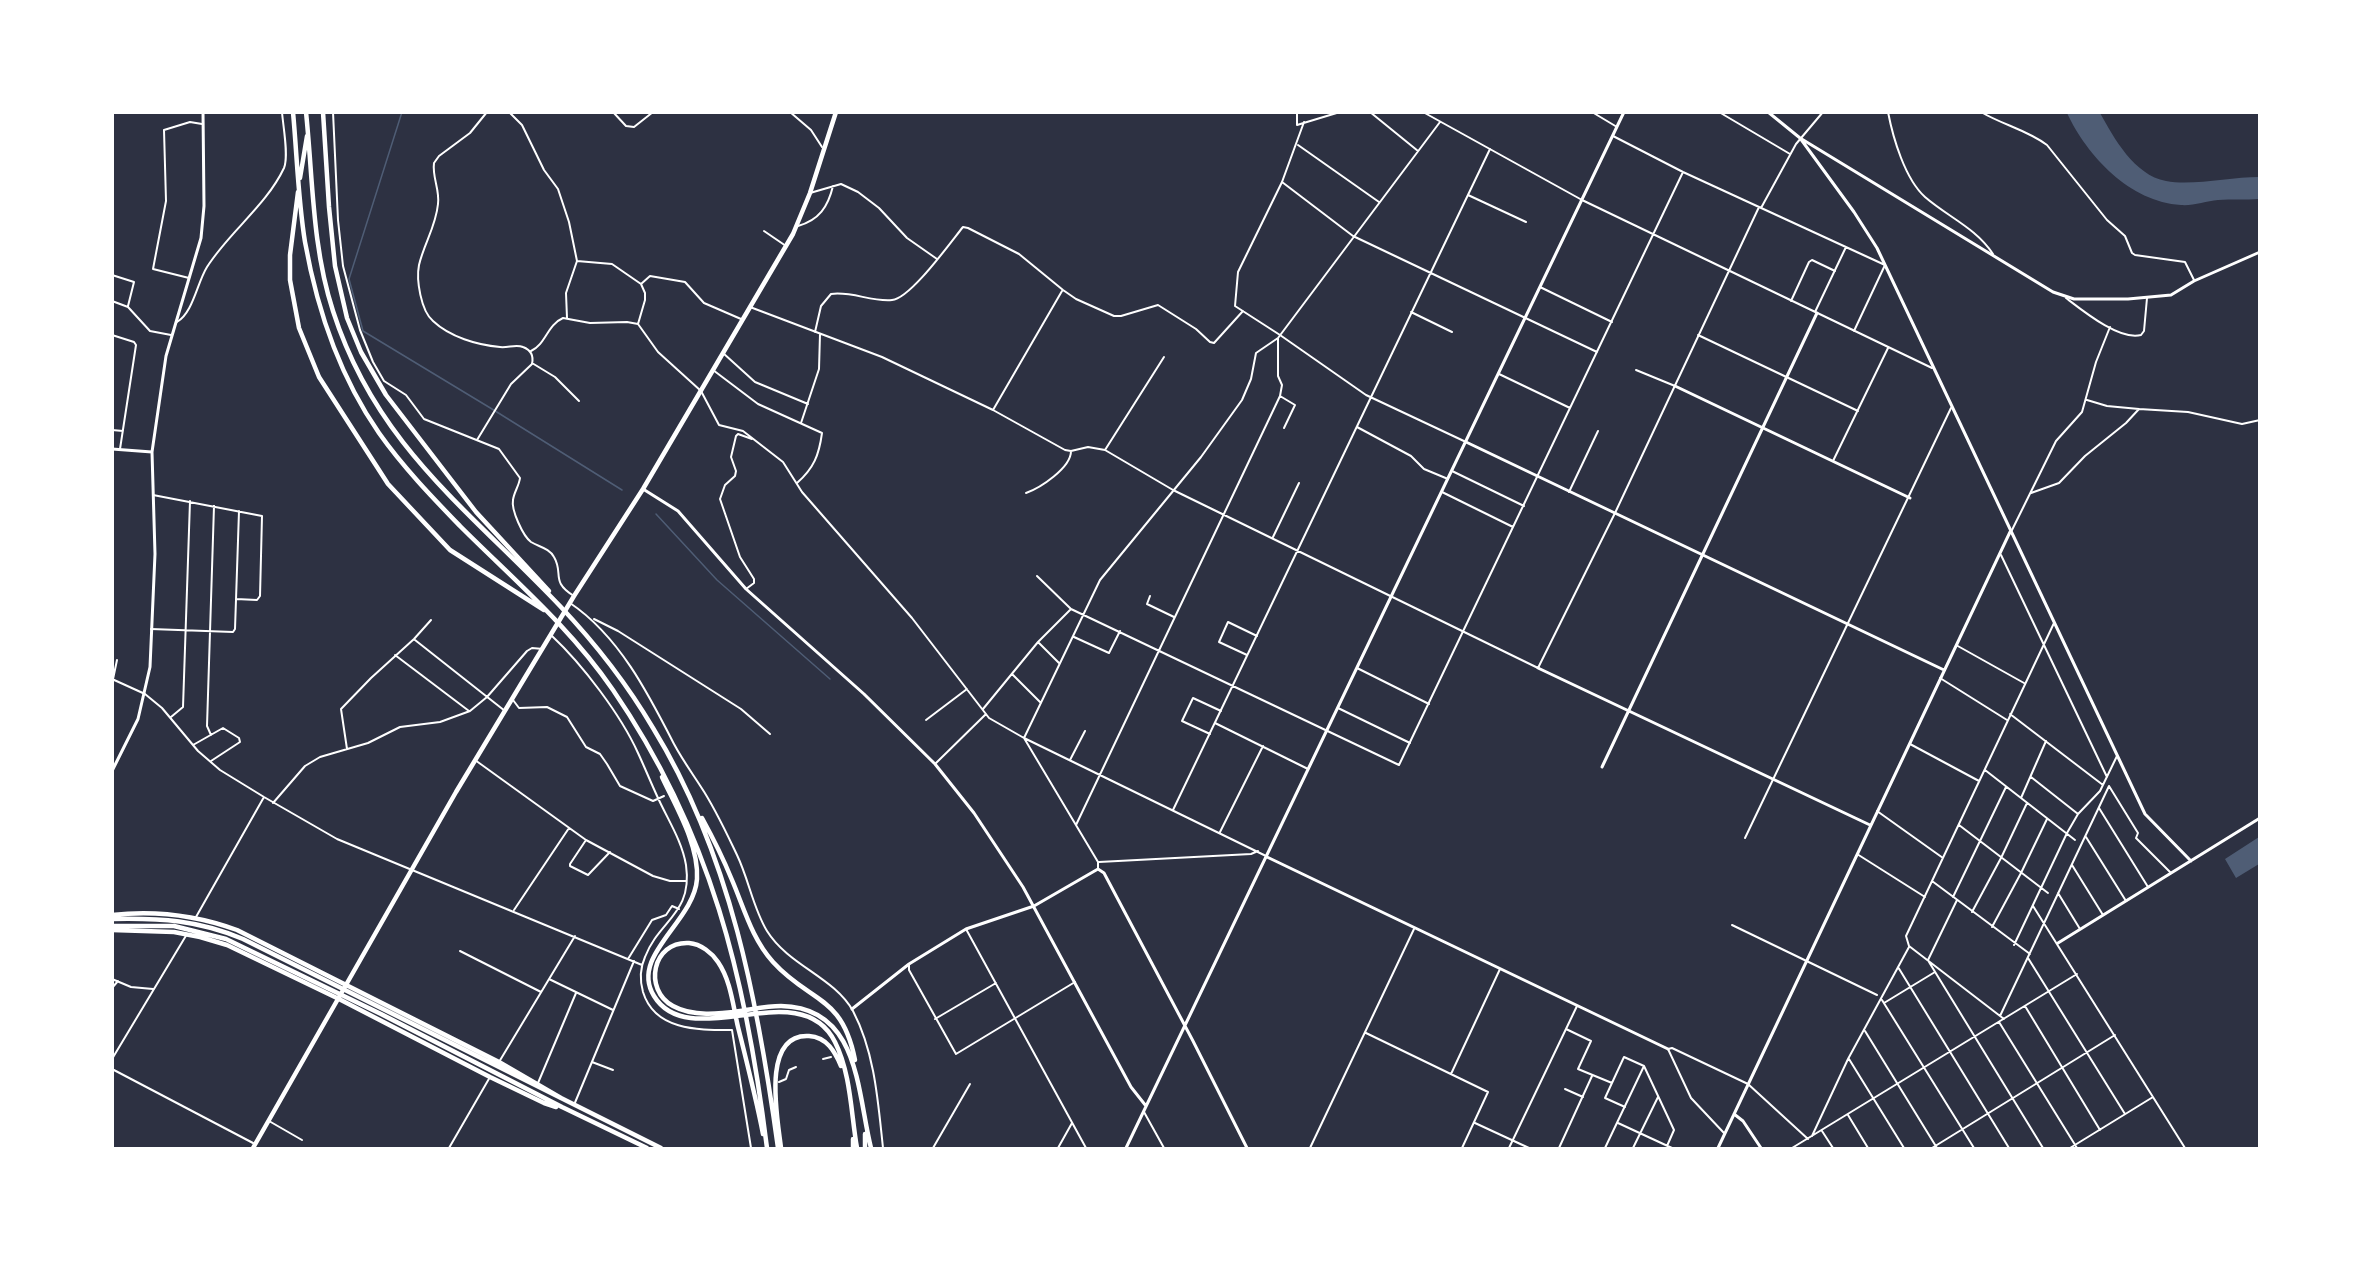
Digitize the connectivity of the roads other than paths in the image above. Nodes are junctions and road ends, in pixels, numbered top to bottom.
1 (203, 112) edge
2 (282, 112) edge
3 (293, 112) edge
4 (308, 112) edge
5 (323, 112) edge
6 (333, 112) edge
7 (487, 112) edge
8 (509, 112) edge
9 (614, 112) edge
10 (653, 112) edge
11 (790, 112) edge
12 (836, 112) edge
13 (1297, 112) edge
14 (1340, 112) edge
15 (1370, 112) edge
16 (1423, 112) edge
17 (1592, 112) edge
18 (1624, 112) edge
19 (1719, 112) edge
20 (1768, 112) edge
21 (1823, 112) edge
22 (1888, 112) edge
23 (1982, 112) edge
24 (1304, 122) junction
25 (1440, 122) junction
26 (202, 124) junction
27 (1617, 127) junction
28 (1613, 136) junction
29 (1800, 138) junction
30 (1297, 144) junction
31 (1490, 149) junction
32 (824, 150) junction
33 (1418, 151) junction
34 (1790, 154) junction
35 (1683, 172) junction
36 (1282, 182) junction
37 (833, 186) junction
38 (810, 193) junction
39 (1468, 195) junction
40 (1582, 200) junction
41 (1379, 202) junction
42 (1760, 208) junction
43 (1526, 222) dead end
44 (797, 227) junction
45 (764, 231) dead end
46 (1653, 233) junction
47 (1353, 236) junction
48 (786, 246) junction
49 (1846, 247) junction
50 (1993, 254) junction
51 (2259, 254) edge
52 (937, 259) junction
53 (577, 261) junction
54 (1885, 265) junction
55 (1728, 270) junction
56 (1835, 271) junction
57 (1431, 272) junction
58 (112, 275) edge
59 (189, 278) junction
60 (2194, 281) junction
61 (642, 284) junction
62 (1540, 287) junction
63 (1063, 290) junction
64 (2066, 298) junction
65 (2146, 298) junction
66 (112, 301) edge
67 (1790, 301) junction
68 (128, 307) junction
69 (750, 307) junction
70 (1243, 311) junction
71 (1412, 312) junction
72 (1816, 313) junction
73 (1526, 317) junction
74 (567, 318) junction
75 (742, 320) junction
76 (1612, 322) junction
77 (175, 323) junction
78 (638, 324) junction
79 (2110, 327) junction
80 (1854, 331) junction
81 (815, 332) junction
82 (1452, 332) dead end
83 (820, 334) junction
84 (113, 335) edge
85 (171, 335) junction
86 (1698, 335) junction
87 (1279, 336) junction
88 (112, 340) edge
89 (1888, 348) junction
90 (531, 351) junction
91 (1597, 352) junction
92 (723, 353) junction
93 (1164, 357) dead end
94 (532, 363) junction
95 (1932, 368) junction
96 (713, 370) junction
97 (1636, 370) dead end
98 (1499, 374) junction
99 (1787, 377) junction
100 (1675, 386) junction
101 (701, 391) junction
102 (1280, 396) junction
103 (1371, 397) junction
104 (579, 400) dead end
105 (2087, 400) junction
106 (808, 404) junction
107 (1570, 408) junction
108 (1951, 408) junction
109 (2139, 409) junction
110 (993, 410) junction
111 (1858, 411) junction
112 (2259, 420) edge
113 (801, 423) junction
114 (1357, 427) junction
115 (1284, 428) dead end
116 (1763, 428) junction
117 (112, 430) edge
118 (123, 431) junction
119 (1598, 431) dead end
120 (477, 440) junction
121 (756, 440) junction
122 (1466, 442) junction
123 (112, 448) edge
124 (120, 449) junction
125 (1105, 450) junction
126 (1071, 451) junction
127 (152, 452) junction
128 (1833, 461) junction
129 (1452, 471) junction
130 (1538, 477) junction
131 (1448, 479) junction
132 (797, 483) junction
133 (1299, 483) dead end
134 (643, 489) junction
135 (1173, 490) junction
136 (1442, 492) junction
137 (1569, 492) junction
138 (2031, 493) junction
139 (1026, 494) dead end
140 (153, 495) junction
141 (1910, 498) junction
142 (190, 501) junction
143 (214, 506) junction
144 (1524, 506) junction
145 (239, 511) junction
146 (1615, 513) junction
147 (1223, 514) junction
148 (1513, 527) junction
149 (2011, 532) junction
150 (1272, 538) junction
151 (1298, 550) junction
152 (2000, 553) junction
153 (1702, 555) junction
154 (1037, 576) dead end
155 (746, 589) junction
156 (574, 596) junction
157 (1150, 596) dead end
158 (1392, 596) junction
159 (236, 598) junction
160 (558, 603) junction
161 (570, 603) junction
162 (1071, 609) junction
163 (1083, 614) junction
164 (552, 615) junction
165 (591, 617) junction
166 (1174, 617) junction
167 (431, 620) dead end
168 (2054, 623) junction
169 (1847, 624) junction
170 (151, 629) junction
171 (186, 630) junction
172 (210, 631) junction
173 (1120, 631) junction
174 (1463, 631) junction
175 (551, 636) junction
176 (1072, 636) junction
177 (1257, 636) junction
178 (414, 639) junction
179 (1038, 642) junction
180 (2043, 643) junction
181 (1956, 645) junction
182 (543, 649) junction
183 (1159, 650) junction
184 (395, 655) junction
185 (1247, 655) junction
186 (117, 660) dead end
187 (1059, 663) junction
188 (1538, 668) junction
189 (1357, 669) junction
190 (1944, 670) junction
191 (1012, 674) junction
192 (1940, 678) junction
193 (113, 679) edge
194 (2025, 683) junction
195 (112, 684) edge
196 (1233, 686) junction
197 (967, 689) junction
198 (145, 694) junction
199 (487, 697) junction
200 (512, 699) junction
201 (1041, 703) junction
202 (1429, 704) junction
203 (1338, 708) junction
204 (983, 709) junction
205 (470, 711) junction
206 (505, 711) junction
207 (1221, 711) junction
208 (1630, 711) junction
209 (986, 714) junction
210 (2010, 714) junction
211 (171, 717) junction
212 (926, 720) dead end
213 (2007, 720) junction
214 (1215, 723) junction
215 (1085, 731) dead end
216 (1327, 731) junction
217 (641, 734) junction
218 (770, 734) dead end
219 (1210, 734) junction
220 (211, 735) junction
221 (1024, 738) junction
222 (2046, 741) junction
223 (1410, 743) junction
224 (1909, 744) junction
225 (193, 745) junction
226 (1263, 747) junction
227 (347, 749) junction
228 (2117, 756) junction
229 (475, 760) junction
230 (1070, 760) junction
231 (209, 762) junction
232 (935, 764) junction
233 (1602, 767) dead end
234 (1308, 769) junction
235 (1984, 769) junction
236 (112, 771) edge
237 (1099, 775) junction
238 (2031, 776) junction
239 (2107, 777) junction
240 (695, 779) junction
241 (1773, 780) junction
242 (691, 781) dead end
243 (1979, 781) junction
244 (2103, 785) junction
245 (2006, 787) junction
246 (689, 795) junction
247 (664, 796) dead end
248 (264, 797) junction
249 (2021, 798) junction
250 (658, 799) junction
251 (273, 803) junction
252 (2027, 803) junction
253 (2099, 808) junction
254 (1173, 810) junction
255 (1877, 811) junction
256 (2078, 814) junction
257 (2259, 818) edge
258 (2047, 819) junction
259 (1959, 825) junction
260 (1076, 826) junction
261 (1870, 826) junction
262 (569, 828) junction
263 (1220, 832) junction
264 (2067, 833) junction
265 (2086, 837) junction
266 (1745, 838) dead end
267 (586, 840) junction
268 (2075, 840) dead end
269 (1980, 842) junction
270 (1258, 851) junction
271 (610, 852) junction
272 (1857, 854) junction
273 (1267, 857) junction
274 (1943, 858) junction
275 (2001, 858) junction
276 (2191, 861) junction
277 (1098, 862) junction
278 (2072, 866) junction
279 (413, 869) junction
280 (1098, 869) junction
281 (2021, 873) junction
282 (2171, 873) junction
283 (687, 880) junction
284 (1932, 881) junction
285 (2149, 887) junction
286 (2041, 889) junction
287 (2048, 892) dead end
288 (2058, 893) junction
289 (1925, 897) junction
290 (1953, 897) junction
291 (1957, 900) junction
292 (2126, 901) junction
293 (1034, 906) junction
294 (2033, 906) junction
295 (679, 909) junction
296 (514, 911) junction
297 (1972, 912) junction
298 (2103, 915) junction
299 (112, 917) edge
300 (196, 917) junction
301 (2044, 923) junction
302 (1732, 925) dead end
303 (1992, 927) junction
304 (112, 928) edge
305 (1414, 928) junction
306 (966, 929) junction
307 (2080, 930) junction
308 (187, 934) junction
309 (575, 936) junction
310 (2058, 943) junction
311 (2014, 945) junction
312 (1909, 946) junction
313 (460, 951) dead end
314 (2029, 956) junction
315 (628, 958) junction
316 (1928, 960) junction
317 (634, 961) junction
318 (1807, 961) junction
319 (909, 964) junction
320 (642, 965) junction
321 (1898, 968) junction
322 (1500, 969) junction
323 (1935, 972) junction
324 (2077, 974) junction
325 (112, 979) edge
326 (549, 979) junction
327 (118, 981) junction
328 (1075, 982) junction
329 (996, 983) junction
330 (347, 984) junction
331 (112, 988) edge
332 (1911, 988) junction
333 (154, 989) junction
334 (2049, 991) junction
335 (541, 992) junction
336 (576, 993) junction
337 (1877, 995) dead end
338 (339, 999) junction
339 (1881, 999) junction
340 (1884, 1003) junction
341 (1577, 1006) junction
342 (2025, 1006) junction
343 (852, 1009) junction
344 (613, 1011) junction
345 (2000, 1016) junction
346 (1016, 1018) junction
347 (935, 1019) junction
348 (2004, 1019) junction
349 (1999, 1022) junction
350 (1186, 1028) junction
351 (1566, 1029) junction
352 (1864, 1029) junction
353 (1365, 1032) junction
354 (2115, 1035) junction
355 (1975, 1036) junction
356 (866, 1043) junction
357 (859, 1046) dead end
358 (1668, 1049) junction
359 (1950, 1052) junction
360 (2086, 1053) junction
361 (831, 1057) dead end
362 (112, 1059) edge
363 (823, 1059) dead end
364 (1848, 1059) junction
365 (499, 1062) junction
366 (592, 1062) junction
367 (1644, 1066) junction
368 (796, 1067) dead end
369 (1924, 1068) junction
370 (2062, 1068) junction
371 (112, 1069) edge
372 (614, 1071) dead end
373 (1451, 1074) junction
374 (1592, 1076) junction
375 (490, 1077) junction
376 (514, 1079) junction
377 (859, 1081) junction
378 (779, 1082) dead end
379 (538, 1083) junction
380 (847, 1083) junction
381 (1612, 1083) junction
382 (2037, 1083) junction
383 (970, 1084) dead end
384 (1748, 1084) junction
385 (1898, 1084) junction
386 (1565, 1089) dead end
387 (1582, 1097) junction
388 (1658, 1097) junction
389 (2153, 1097) junction
390 (1873, 1099) junction
391 (2012, 1099) junction
392 (566, 1103) junction
393 (573, 1106) junction
394 (1146, 1106) junction
395 (562, 1107) junction
396 (1625, 1107) junction
397 (1144, 1112) junction
398 (1734, 1114) junction
399 (1988, 1114) junction
400 (2125, 1114) junction
401 (1848, 1115) junction
402 (268, 1121) junction
403 (1474, 1122) junction
404 (1072, 1123) junction
405 (1617, 1123) junction
406 (865, 1125) junction
407 (1962, 1130) junction
408 (2100, 1130) junction
409 (1822, 1131) junction
410 (1640, 1133) junction
411 (1725, 1133) junction
412 (1812, 1136) junction
413 (1808, 1139) junction
414 (302, 1140) dead end
415 (1513, 1141) junction
416 (254, 1146) edge
417 (1667, 1146) junction
418 (1798, 1147) edge
419 (2076, 1147) edge
420 (1718, 1148) edge
421 (1935, 1148) edge
422 (449, 1149) edge
423 (647, 1149) edge
424 (661, 1149) edge
425 (751, 1149) edge
426 (766, 1149) edge
427 (780, 1149) edge
428 (855, 1149) edge
429 (865, 1149) edge
430 (871, 1149) edge
431 (883, 1149) edge
432 (933, 1149) edge
433 (1058, 1149) edge
434 (1086, 1149) edge
435 (1126, 1149) edge
436 (1164, 1149) edge
437 (1247, 1149) edge
438 (1310, 1149) edge
439 (1462, 1149) edge
440 (1509, 1149) edge
441 (1529, 1149) edge
442 (1558, 1149) edge
443 (1605, 1149) edge
444 (1633, 1149) edge
445 (1672, 1149) edge
446 (1761, 1149) edge
447 (1792, 1149) edge
448 (1833, 1149) edge
449 (1868, 1149) edge
450 (1904, 1149) edge
451 (1974, 1149) edge
452 (2009, 1149) edge
453 (2043, 1149) edge
454 (2070, 1149) edge
455 (2185, 1149) edge

1 - 26 street
2 - 77 street
3 - 164 main road
4 - 160 main road
4 - 164 main road
5 - 160 main road
6 - 120 street
7 - 90 street
8 - 53 street
9 - 10 street
11 - 32 street
12 - 32 main road
13 - 24 street
14 - 24 street
15 - 33 street
16 - 25 street
17 - 27 street
18 - 27 street
19 - 34 street
20 - 29 street
21 - 29 street
22 - 50 street
23 - 60 street
24 - 30 street
25 - 31 street
25 - 33 street
26 - 59 street
26 - 59 street
27 - 28 street
28 - 35 street
28 - 40 street
29 - 34 street
29 - 50 street
29 - 54 street
30 - 36 street
30 - 41 street
31 - 39 street
31 - 40 street
32 - 38 main road
33 - 41 street
34 - 42 street
35 - 42 street
35 - 46 street
36 - 47 street
36 - 70 street
37 - 38 street
37 - 44 street
37 - 52 street
38 - 44 main road
39 - 43 street
39 - 57 street
40 - 46 street
40 - 62 street
41 - 47 street
42 - 49 street
42 - 55 street
44 - 48 main road
45 - 48 street
46 - 55 street
46 - 76 street
47 - 57 street
47 - 87 street
48 - 69 main road
49 - 54 street
49 - 56 street
50 - 64 street
51 - 60 street
52 - 63 street
52 - 81 street
53 - 61 street
53 - 74 street
54 - 80 street
54 - 95 street
55 - 67 street
55 - 86 street
56 - 67 street
56 - 72 street
57 - 71 street
57 - 73 street
58 - 68 street
59 - 77 street
60 - 65 street
61 - 75 street
61 - 78 street
62 - 73 street
62 - 76 street
63 - 70 street
63 - 110 street
64 - 65 street
64 - 79 street
65 - 79 street
66 - 68 street
67 - 72 street
68 - 85 street
69 - 75 main road
69 - 81 street
70 - 87 street
71 - 82 street
71 - 103 street
72 - 80 street
72 - 99 street
73 - 91 street
73 - 98 street
74 - 78 street
74 - 90 street
75 - 92 main road
76 - 91 street
77 - 85 street
78 - 101 street
79 - 105 street
80 - 89 street
81 - 83 street
83 - 106 street
83 - 110 street
84 - 88 street
84 - 118 street
85 - 127 street
86 - 99 street
86 - 100 street
87 - 102 street
87 - 103 street
87 - 135 street
89 - 95 street
89 - 111 street
90 - 94 street
91 - 107 street
92 - 96 main road
92 - 106 street
93 - 125 street
94 - 104 street
94 - 120 street
95 - 108 street
96 - 101 main road
96 - 113 street
97 - 100 street
98 - 107 street
98 - 122 street
99 - 111 street
99 - 116 street
100 - 116 street
100 - 146 street
101 - 121 street
101 - 134 main road
102 - 115 street
102 - 147 street
103 - 114 street
103 - 122 street
105 - 109 street
105 - 138 street
106 - 113 street
107 - 130 street
108 - 141 street
108 - 149 street
109 - 112 street
109 - 138 street
110 - 126 street
111 - 128 street
113 - 132 street
114 - 131 street
114 - 151 street
116 - 128 street
116 - 153 street
117 - 118 street
118 - 124 street
119 - 137 street
120 - 156 street
121 - 132 street
121 - 155 street
122 - 129 street
122 - 130 street
123 - 124 street
124 - 127 street
125 - 126 street
125 - 135 street
126 - 139 street
127 - 140 street
128 - 141 street
129 - 131 street
129 - 144 street
130 - 137 street
130 - 144 street
131 - 136 street
132 - 197 street
133 - 150 street
134 - 155 street
134 - 156 main road
135 - 147 street
135 - 163 street
136 - 148 street
136 - 158 street
137 - 146 street
138 - 149 street
140 - 142 street
140 - 170 street
141 - 169 street
142 - 143 street
142 - 171 street
143 - 145 street
143 - 172 street
144 - 148 street
145 - 159 street
145 - 159 street
146 - 153 street
146 - 188 street
147 - 150 street
147 - 166 street
148 - 174 street
149 - 152 street
149 - 168 street
150 - 151 street
151 - 158 street
151 - 177 street
152 - 180 street
152 - 181 street
153 - 169 street
153 - 208 street
154 - 162 street
155 - 232 street
156 - 161 main road
157 - 166 street
158 - 174 street
158 - 189 street
159 - 172 street
160 - 246 main road
161 - 165 street
161 - 175 main road
162 - 163 street
162 - 179 street
163 - 173 street
163 - 176 street
164 - 217 main road
165 - 218 street
165 - 240 street
166 - 183 street
167 - 178 street
168 - 180 street
168 - 228 street
169 - 190 street
169 - 241 street
170 - 171 street
170 - 198 street
171 - 172 street
171 - 211 street
172 - 220 street
173 - 176 street
173 - 183 street
174 - 188 street
174 - 202 street
175 - 182 main road
175 - 250 street
176 - 187 street
177 - 185 street
177 - 185 street
178 - 184 street
178 - 199 street
179 - 187 street
179 - 191 street
180 - 194 street
180 - 239 street
181 - 190 street
181 - 194 street
182 - 199 street
182 - 200 main road
183 - 196 street
183 - 237 street
184 - 205 street
184 - 227 street
185 - 196 street
186 - 193 street
187 - 201 street
188 - 208 street
189 - 202 street
189 - 203 street
190 - 192 street
191 - 201 street
191 - 204 street
192 - 213 street
192 - 224 street
193 - 195 street
193 - 198 street
194 - 210 street
196 - 207 street
196 - 216 street
197 - 204 street
197 - 212 street
198 - 211 street
198 - 236 street
199 - 205 street
199 - 206 street
200 - 206 main road
200 - 250 street
201 - 221 street
202 - 223 street
203 - 216 street
203 - 223 street
204 - 209 street
205 - 227 street
206 - 229 main road
207 - 214 street
207 - 219 street
208 - 233 street
208 - 241 street
209 - 221 street
209 - 232 street
210 - 213 street
210 - 222 street
211 - 225 street
213 - 235 street
214 - 219 street
214 - 226 street
215 - 230 street
216 - 223 street
216 - 234 street
217 - 380 main road
217 - 426 main road
219 - 254 street
220 - 225 street
220 - 231 street
221 - 230 street
221 - 260 street
222 - 238 street
222 - 244 street
224 - 243 street
224 - 255 street
225 - 231 street
226 - 234 street
226 - 263 street
227 - 251 street
228 - 239 street
228 - 276 street
229 - 262 street
229 - 279 main road
230 - 237 street
231 - 248 street
232 - 293 street
234 - 273 street
235 - 243 street
235 - 245 street
237 - 254 street
237 - 260 street
238 - 249 street
238 - 256 street
239 - 244 street
240 - 242 street
240 - 343 street
241 - 261 street
241 - 266 street
243 - 259 street
244 - 256 street
245 - 249 street
245 - 269 street
246 - 377 main road
246 - 427 main road
247 - 250 street
248 - 251 street
248 - 300 street
249 - 252 street
250 - 283 street
251 - 279 street
252 - 258 street
252 - 275 street
253 - 265 street
253 - 282 street
253 - 285 street
254 - 263 street
255 - 261 street
255 - 274 street
256 - 264 street
257 - 276 street
258 - 264 street
258 - 281 street
259 - 269 street
259 - 274 street
260 - 277 street
261 - 272 street
262 - 267 street
262 - 296 street
263 - 270 street
264 - 268 street
264 - 286 street
265 - 278 street
265 - 292 street
267 - 271 street
267 - 271 street
269 - 275 street
269 - 290 street
270 - 273 street
270 - 277 street
271 - 283 street
272 - 289 street
272 - 318 street
273 - 305 street
273 - 350 street
274 - 284 street
275 - 281 street
275 - 297 street
276 - 282 street
277 - 280 street
278 - 288 street
278 - 298 street
279 - 296 street
279 - 330 main road
280 - 293 street
280 - 350 street
281 - 286 street
281 - 303 street
282 - 285 street
283 - 295 street
284 - 289 street
284 - 290 street
285 - 292 street
286 - 287 street
286 - 294 street
288 - 301 street
288 - 307 street
289 - 312 street
290 - 291 street
291 - 297 street
291 - 316 street
292 - 298 street
293 - 306 street
293 - 328 street
294 - 301 street
294 - 311 street
295 - 315 street
295 - 320 street
296 - 309 street
297 - 303 street
298 - 307 street
299 - 300 main road
299 - 376 main road
300 - 330 main road
301 - 310 street
301 - 314 street
302 - 318 street
303 - 311 street
304 - 308 main road
304 - 376 main road
305 - 322 street
305 - 353 street
306 - 319 street
306 - 329 street
307 - 310 street
308 - 333 street
308 - 338 main road
309 - 315 street
309 - 326 street
310 - 324 street
311 - 314 street
312 - 316 street
312 - 321 street
313 - 335 street
314 - 334 street
314 - 345 street
315 - 317 street
316 - 323 street
316 - 345 street
317 - 320 street
317 - 344 street
318 - 337 street
318 - 384 street
319 - 343 street
319 - 347 street
320 - 425 street
321 - 332 street
321 - 339 street
322 - 341 street
322 - 373 street
323 - 332 street
323 - 355 street
324 - 334 street
324 - 354 street
325 - 327 street
326 - 335 street
326 - 336 street
327 - 331 street
327 - 333 street
328 - 346 street
328 - 394 street
329 - 346 street
329 - 347 street
330 - 338 main road
330 - 365 main road
332 - 340 street
332 - 359 street
333 - 362 street
334 - 342 street
334 - 360 street
335 - 365 street
336 - 344 street
336 - 379 street
338 - 375 main road
338 - 402 main road
339 - 340 street
339 - 352 street
340 - 369 street
341 - 351 street
341 - 358 street
342 - 348 street
342 - 370 street
343 - 356 street
344 - 366 street
345 - 348 street
346 - 347 street
346 - 404 street
348 - 349 street
349 - 355 street
349 - 382 street
350 - 394 street
350 - 437 street
351 - 374 street
351 - 415 street
352 - 364 street
352 - 385 street
353 - 373 street
353 - 438 street
354 - 360 street
354 - 389 street
355 - 359 street
355 - 391 street
356 - 357 street
356 - 431 street
358 - 384 street
358 - 411 street
359 - 369 street
359 - 399 street
360 - 370 street
360 - 400 street
361 - 363 street
364 - 390 street
364 - 412 street
365 - 379 main road
366 - 372 street
366 - 393 street
367 - 381 street
367 - 388 street
367 - 396 street
368 - 378 street
369 - 385 street
369 - 407 street
370 - 382 street
370 - 408 street
371 - 416 street
373 - 403 street
374 - 381 street
374 - 387 street
375 - 395 main road
375 - 422 street
376 - 392 main road
376 - 395 main road
377 - 406 main road
377 - 426 main road
379 - 392 main road
380 - 427 main road
380 - 428 main road
381 - 396 street
382 - 391 street
382 - 419 street
383 - 432 street
384 - 398 street
384 - 413 street
385 - 390 street
385 - 421 street
386 - 387 street
387 - 442 street
388 - 410 street
388 - 417 street
389 - 400 street
389 - 455 street
390 - 401 street
390 - 450 street
391 - 399 street
391 - 453 street
392 - 393 main road
393 - 424 main road
394 - 397 street
395 - 423 main road
396 - 405 street
397 - 435 street
397 - 436 street
398 - 411 street
398 - 446 street
399 - 407 street
399 - 452 street
400 - 408 street
401 - 409 street
401 - 449 street
402 - 414 street
402 - 416 main road
403 - 415 street
403 - 439 street
404 - 433 street
404 - 434 street
405 - 410 street
405 - 443 street
406 - 429 main road
406 - 430 main road
407 - 421 street
407 - 451 street
408 - 419 street
409 - 412 street
409 - 448 street
410 - 417 street
410 - 444 street
411 - 420 street
412 - 413 street
413 - 418 street
415 - 440 street
415 - 441 street
417 - 445 street
418 - 447 street
419 - 454 street

